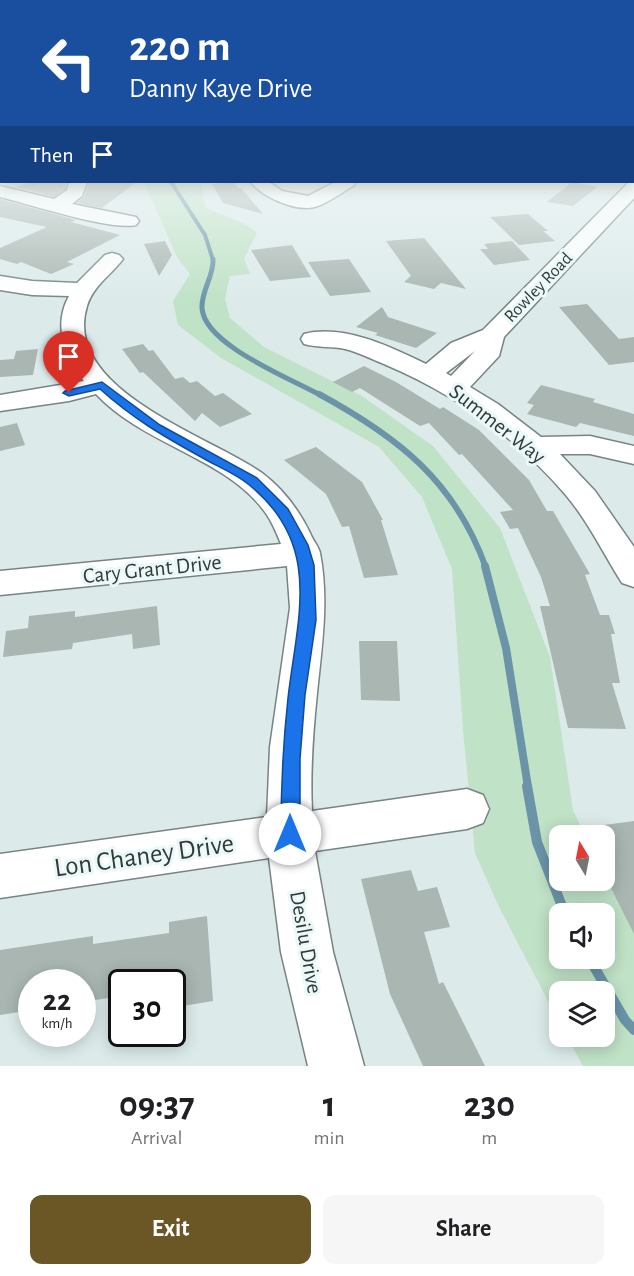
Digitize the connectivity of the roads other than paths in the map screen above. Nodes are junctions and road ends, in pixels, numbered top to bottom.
1 (48, 204) edge
2 (59, 204) edge
3 (621, 204) edge
4 (56, 206) junction
5 (129, 221) dead end
6 (112, 259) dead end
7 (0, 283) edge
8 (82, 290) junction
9 (492, 335) junction
10 (313, 339) dead end
11 (429, 374) junction
12 (102, 385) junction
13 (455, 387) junction
14 (0, 403) edge
15 (533, 446) junction
16 (634, 455) edge
17 (303, 553) junction
18 (634, 575) edge
19 (0, 583) edge
20 (467, 809) dead end
21 (290, 834) junction
22 (0, 876) edge
23 (336, 1066) edge

1 - 4 street
2 - 4 street
3 - 9 street, Rowley Road
4 - 5 street
6 - 8 street, Desilu Drive
7 - 8 street
8 - 12 street, Desilu Drive
9 - 11 street, Rowley Road
9 - 13 street, Rowley Road
10 - 11 street, Summer Way
11 - 13 street, Summer Way
12 - 14 street
12 - 17 street, Desilu Drive
13 - 15 street, Summer Way
15 - 16 street
15 - 18 street, Summer Way
17 - 19 street, Cary Grant Drive
17 - 21 street, Desilu Drive
20 - 21 street, Lon Chaney Drive
21 - 22 street, Lon Chaney Drive
21 - 23 street, Desilu Drive

